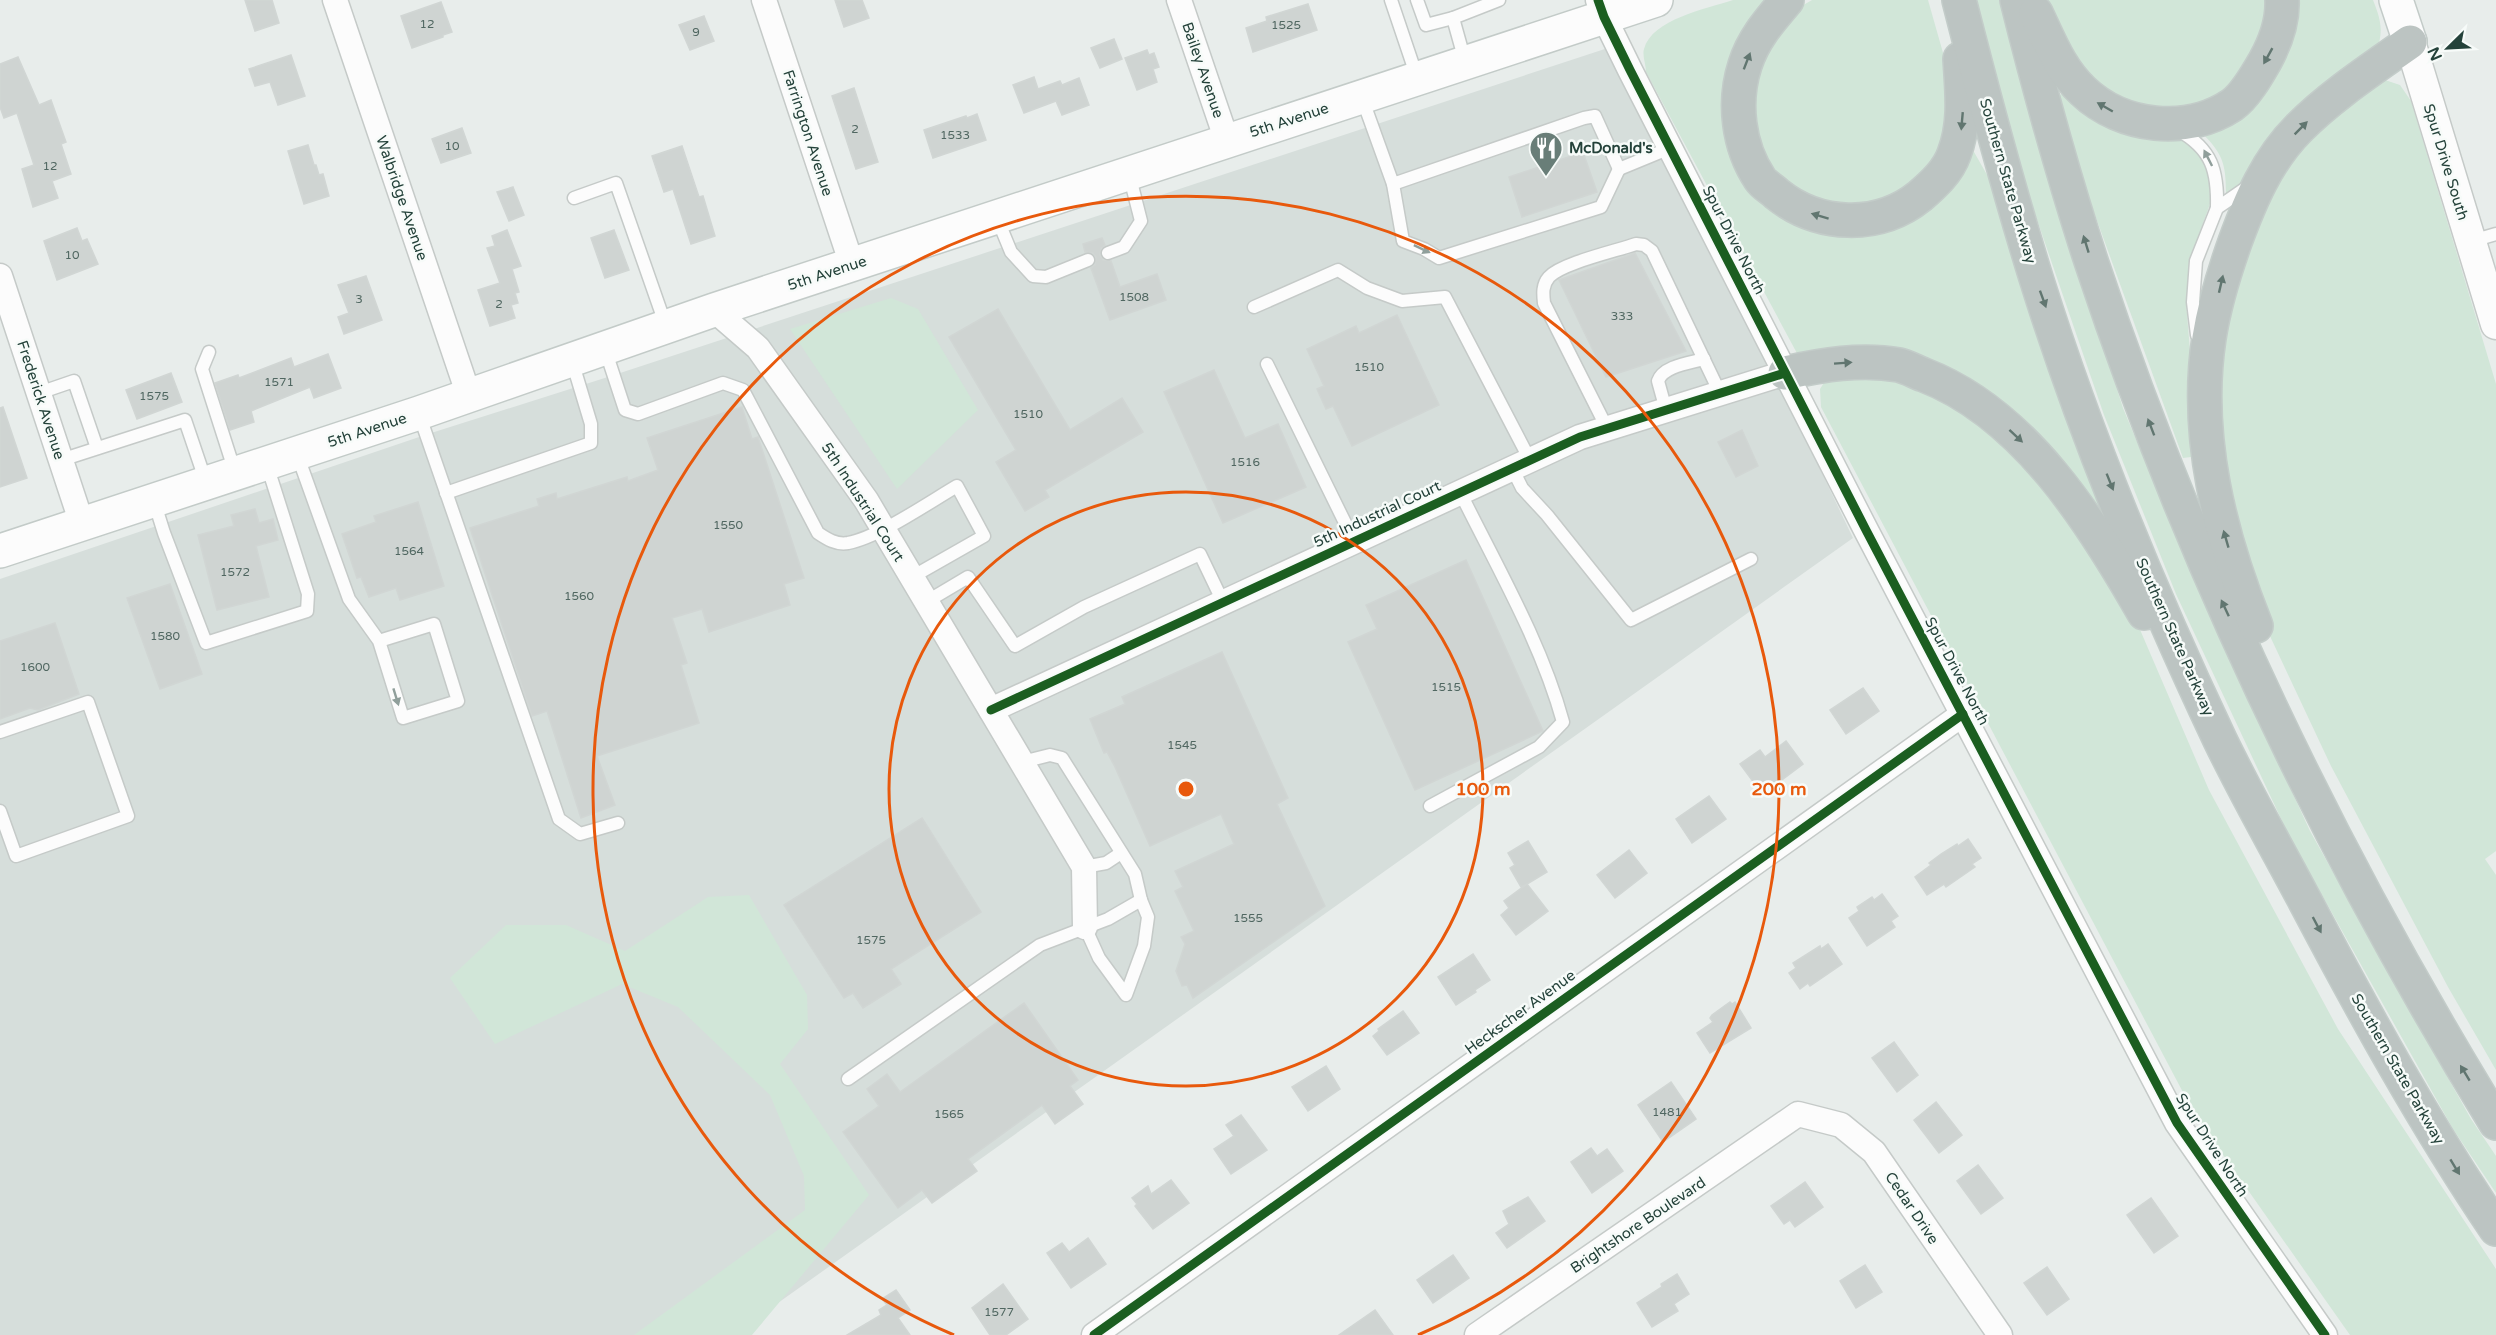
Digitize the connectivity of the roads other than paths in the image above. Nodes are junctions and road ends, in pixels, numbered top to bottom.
1 (335, 0) edge
2 (764, 0) edge
3 (1179, 0) edge
4 (1391, 0) edge
5 (1417, 0) edge
6 (1499, 0) edge
7 (1656, 0) edge
8 (1787, 0) edge
9 (1959, 0) edge
10 (2017, 0) edge
11 (2030, 0) edge
12 (2282, 0) edge
13 (2396, 0) edge
14 (1601, 9) edge
15 (1453, 18) junction
16 (2410, 42) junction
17 (1465, 63) junction
18 (1418, 78) junction
19 (1361, 97) junction
20 (2170, 125) junction
21 (1227, 141) junction
22 (1670, 148) junction
23 (1619, 169) junction
24 (1129, 173) junction
25 (2264, 173) junction
26 (1393, 183) junction
27 (574, 198) dead end
28 (2217, 208) junction
29 (997, 217) junction
30 (2483, 238) edge
31 (1108, 253) dead end
32 (1088, 260) dead end
33 (852, 265) junction
34 (0, 276) edge
35 (1254, 307) dead end
36 (714, 310) junction
37 (2496, 324) edge
38 (666, 327) junction
39 (604, 349) junction
40 (209, 352) dead end
41 (1704, 359) junction
42 (572, 360) junction
43 (1268, 364) dead end
44 (1785, 373) junction
45 (39, 393) junction
46 (1720, 393) junction
47 (469, 396) junction
48 (2204, 402) junction
49 (1666, 410) junction
50 (419, 413) junction
51 (1607, 428) junction
52 (97, 448) junction
53 (281, 458) junction
54 (61, 460) junction
55 (1521, 464) junction
56 (221, 478) junction
57 (1460, 492) junction
58 (446, 493) junction
59 (154, 500) junction
60 (82, 524) junction
61 (883, 529) junction
62 (1354, 541) junction
63 (0, 551) edge
64 (1751, 559) dead end
65 (912, 577) junction
66 (926, 602) junction
67 (1223, 602) junction
68 (379, 641) junction
69 (991, 710) junction
70 (1963, 714) junction
71 (0, 732) edge
72 (1022, 762) junction
73 (1430, 807) dead end
74 (0, 811) edge
75 (618, 823) dead end
76 (1121, 853) junction
77 (1084, 867) junction
78 (2296, 885) junction
79 (2360, 887) junction
80 (1141, 900) junction
81 (1085, 927) junction
82 (848, 1079) dead end
83 (1798, 1114) joint
84 (2496, 1123) edge
85 (2496, 1229) edge
86 (1094, 1335) edge
87 (1477, 1335) edge
88 (2000, 1335) edge
89 (2325, 1335) edge

1 - 47 street, Walbridge Avenue
2 - 33 street, Farrington Avenue
3 - 21 street, Bailey Avenue
4 - 18 lane
5 - 15 lane
6 - 15 lane
7 - 14 main road, 5th Avenue
9 -> 8 highway
9 -> 78 highway, Southern State Parkway
79 -> 10 highway
20 -> 11 highway
12 -> 20 highway
13 - 16 main road, Spur Drive South
14 - 17 main road, 5th Avenue
14 - 22 street, Spur Drive North
15 - 17 lane
25 -> 16 highway
16 - 30 street, Spur Drive South
17 - 18 main road, 5th Avenue
18 - 19 main road, 5th Avenue
19 - 21 main road, 5th Avenue
19 - 26 lane
28 -> 20 lane
21 - 24 main road, 5th Avenue
22 - 23 lane
22 - 44 street, Spur Drive North
23 - 26 lane
26 -> 23 lane
24 - 29 main road, 5th Avenue
24 - 31 lane
25 - 28 lane
48 -> 25 highway
27 - 38 lane
28 - 48 lane
29 - 32 lane
29 - 33 main road, 5th Avenue
30 - 37 street, Spur Drive South
33 - 36 main road, 5th Avenue
34 - 45 street, Frederick Avenue
35 - 55 lane
36 - 38 main road, 5th Avenue
36 - 61 street, 5th Industrial Court
38 - 39 main road, 5th Avenue
39 - 42 main road, 5th Avenue
39 - 61 lane
40 - 56 lane
41 - 46 lane
41 - 49 lane
41 - 51 lane
42 - 47 main road, 5th Avenue
42 - 58 lane
43 - 62 lane
44 - 46 street, 5th Industrial Court
44 - 70 street, Spur Drive North
44 -> 78 highway
45 - 52 lane
45 - 54 street, Frederick Avenue
46 - 49 street, 5th Industrial Court
47 - 50 main road, 5th Avenue
79 -> 48 highway
49 - 51 street, 5th Industrial Court
50 - 53 main road, 5th Avenue
50 - 58 lane
51 - 55 street, 5th Industrial Court
52 - 54 lane
52 - 56 lane
53 - 56 main road, 5th Avenue
53 - 59 lane
53 - 68 lane
54 - 60 street, Frederick Avenue
55 - 57 street, 5th Industrial Court
55 - 64 lane
56 - 59 main road, 5th Avenue
57 - 62 street, 5th Industrial Court
57 - 73 lane
58 - 75 lane
59 - 60 main road, 5th Avenue
60 - 63 main road, 5th Avenue
61 - 65 street, 5th Industrial Court
61 - 65 lane
62 - 67 street, 5th Industrial Court
65 - 66 street, 5th Industrial Court
66 - 67 lane
66 - 69 street, 5th Industrial Court
67 - 69 street, 5th Industrial Court
68 -> 68 lane
69 - 72 street, 5th Industrial Court
70 - 86 street, Heckscher Avenue
70 - 89 street, Spur Drive North
71 - 74 lane
72 - 76 lane
72 - 77 street, 5th Industrial Court
76 - 77 lane
76 - 80 lane
77 - 81 street, 5th Industrial Court
78 -> 85 highway, Southern State Parkway
84 -> 79 highway
80 - 81 lane
80 - 81 lane
81 - 82 lane
83 - 87 street, Brightshore Boulevard
83 - 88 street, Cedar Drive

